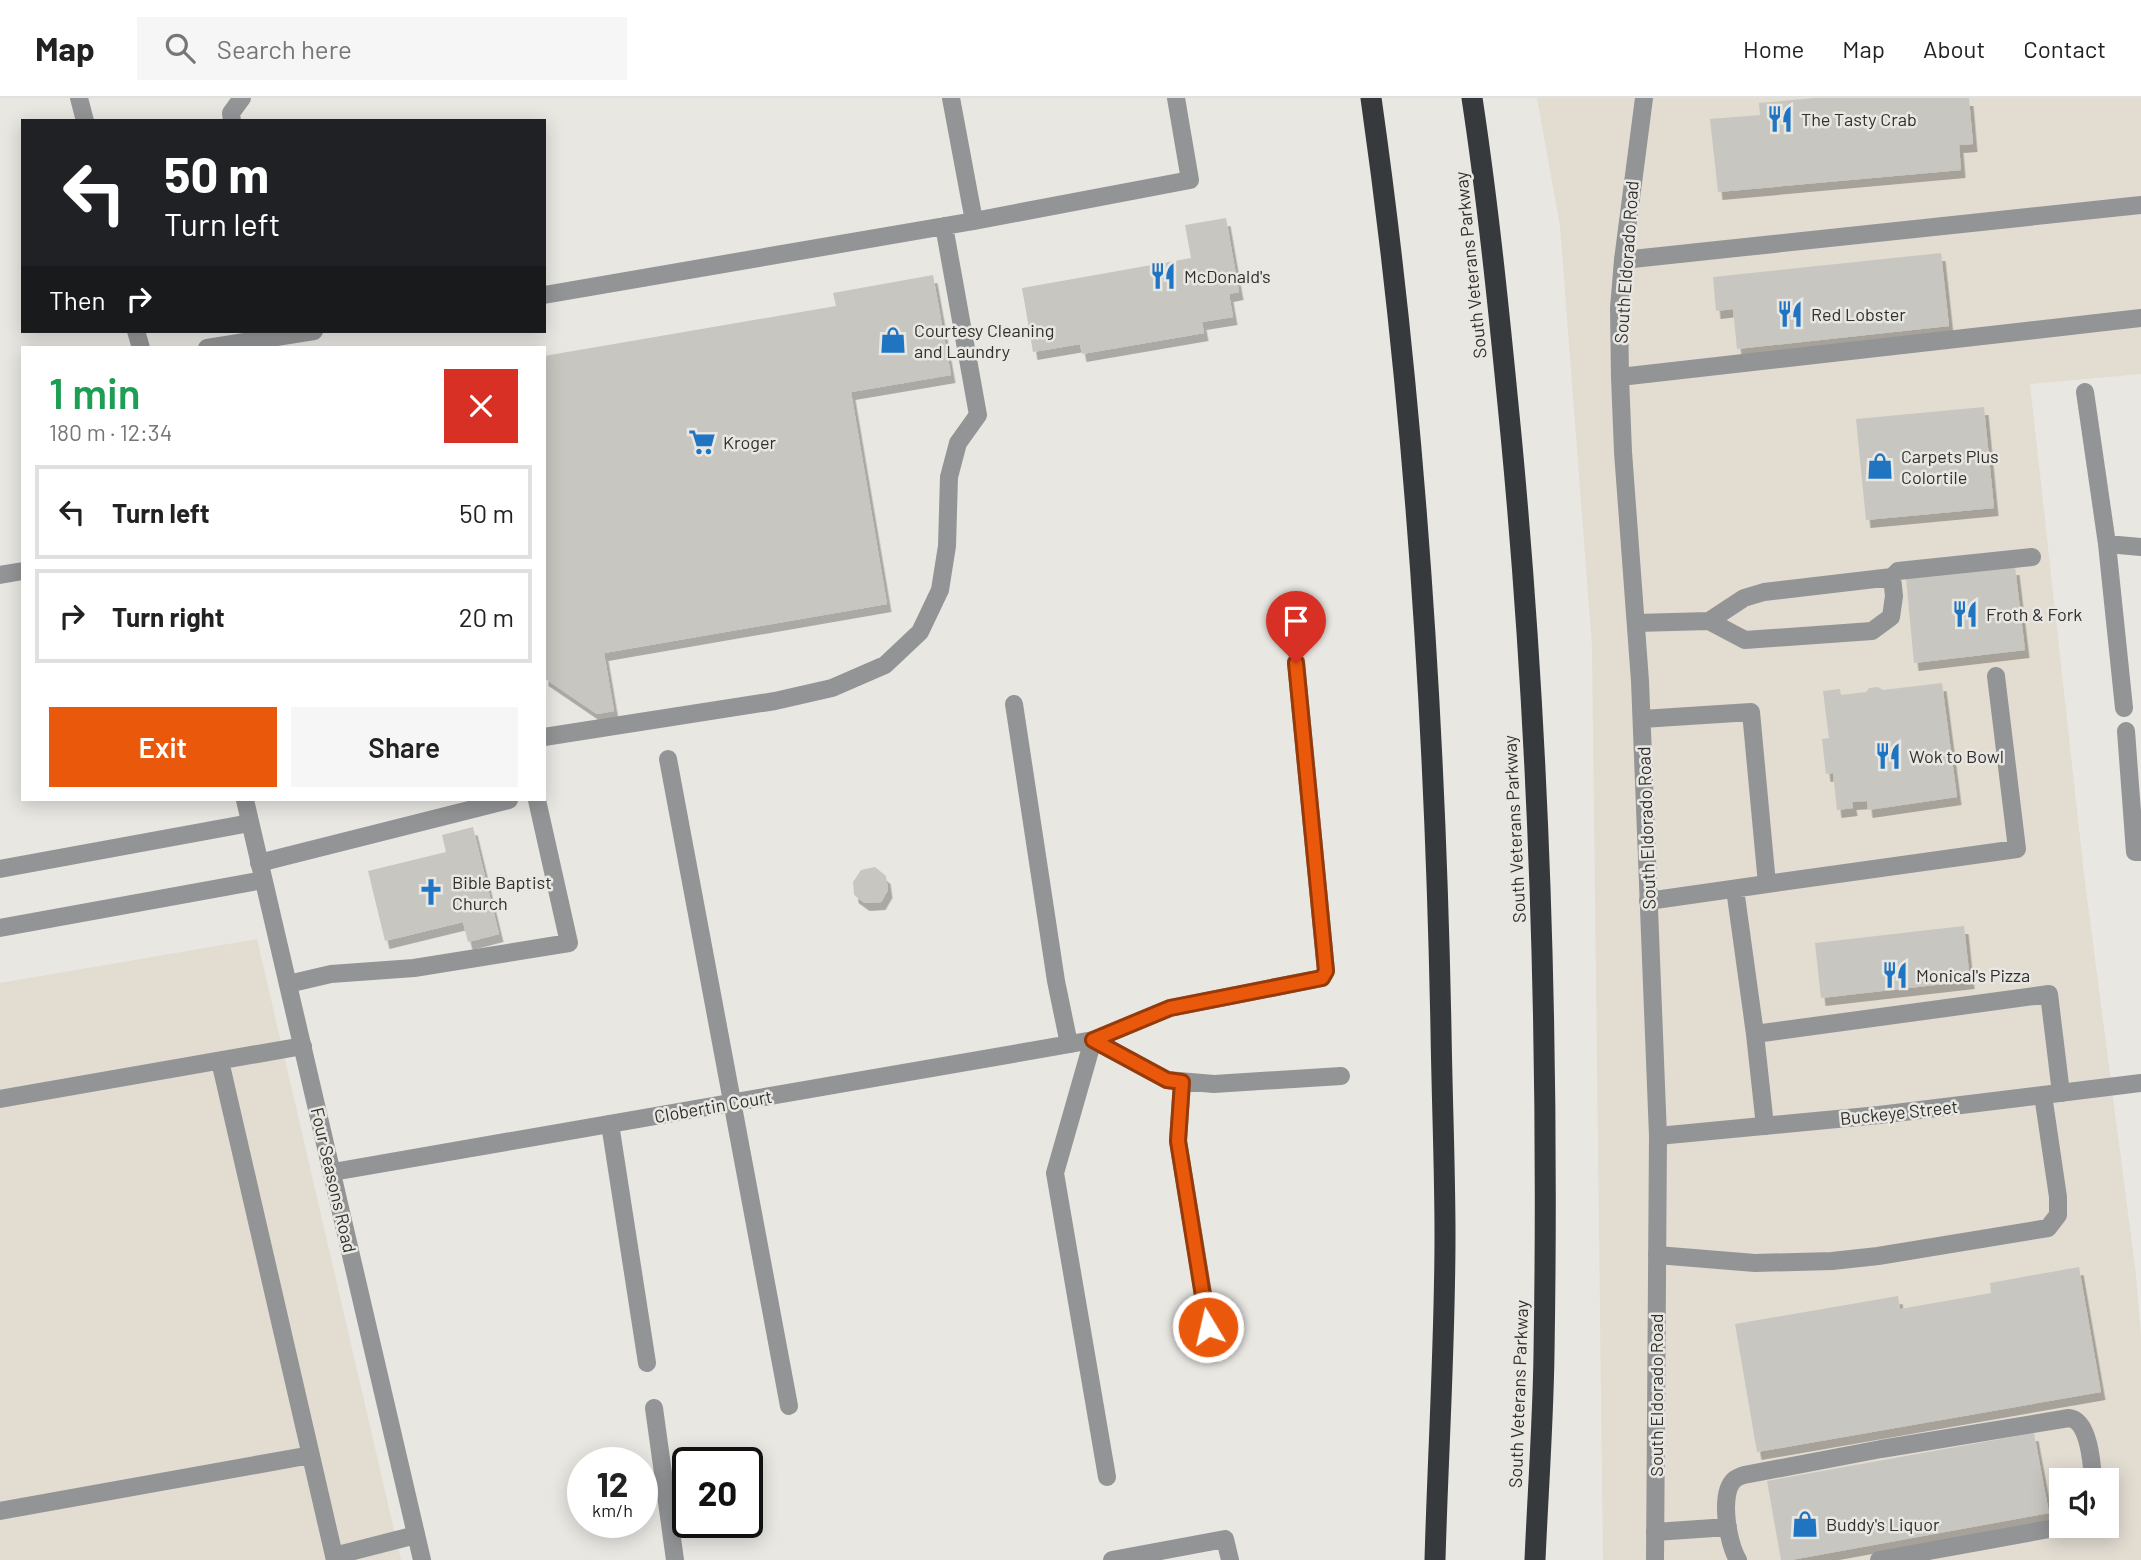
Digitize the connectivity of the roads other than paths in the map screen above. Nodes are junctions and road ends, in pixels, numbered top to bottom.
1 (79, 98) edge
2 (242, 98) edge
3 (951, 98) edge
4 (1175, 98) edge
5 (1371, 98) edge
6 (1472, 98) edge
7 (1644, 98) edge
8 (84, 119) edge
9 (232, 119) edge
10 (2141, 205) edge
11 (974, 221) junction
12 (944, 226) junction
13 (1623, 260) junction
14 (546, 295) edge
15 (2141, 318) edge
16 (274, 333) edge
17 (216, 346) edge
18 (1619, 377) junction
19 (2085, 392) dead end
20 (2107, 544) junction
21 (2141, 547) edge
22 (2032, 557) dead end
23 (21, 571) edge
24 (0, 575) edge
25 (1892, 577) junction
26 (1709, 621) junction
27 (1636, 622) junction
28 (1296, 663) dead end
29 (1996, 676) dead end
30 (1014, 704) dead end
31 (2124, 708) dead end
32 (1642, 719) junction
33 (2126, 731) dead end
34 (546, 737) edge
35 (668, 759) dead end
36 (245, 801) edge
37 (506, 801) edge
38 (537, 801) edge
39 (250, 823) junction
40 (2141, 852) edge
41 (0, 869) edge
42 (262, 871) junction
43 (1767, 884) junction
44 (1735, 889) junction
45 (1648, 901) junction
46 (0, 928) edge
47 (288, 984) junction
48 (1755, 1034) junction
49 (1093, 1040) junction
50 (1069, 1044) junction
51 (303, 1046) junction
52 (219, 1060) junction
53 (1341, 1076) dead end
54 (1182, 1082) junction
55 (2141, 1083) edge
56 (2061, 1093) junction
57 (2042, 1095) junction
58 (0, 1099) edge
59 (734, 1102) junction
60 (610, 1124) junction
61 (1765, 1126) junction
62 (1658, 1136) junction
63 (332, 1172) junction
64 (1657, 1255) junction
65 (1213, 1354) dead end
66 (647, 1363) dead end
67 (789, 1406) dead end
68 (654, 1408) dead end
69 (311, 1455) junction
70 (2092, 1468) edge
71 (1107, 1477) dead end
72 (0, 1511) edge
73 (1728, 1527) junction
74 (2049, 1529) edge
75 (1655, 1532) junction
76 (416, 1535) junction
77 (335, 1558) edge
78 (422, 1560) edge
79 (675, 1560) edge
80 (1112, 1560) edge
81 (1230, 1560) edge
82 (1434, 1560) edge
83 (1535, 1560) edge
84 (1655, 1560) edge
85 (1738, 1560) edge
86 (1879, 1560) edge

1 - 8 street
2 - 9 street
3 - 11 street
4 - 11 street
5 - 82 highway
6 - 83 highway, South Veterans Parkway
7 - 13 street, South Eldorado Road
10 - 13 street
11 - 12 street
12 - 14 street
12 - 34 street
13 - 18 street, South Eldorado Road
15 - 18 street
16 - 17 street
18 - 27 street, South Eldorado Road
19 - 20 street
20 - 21 street
20 - 31 street
22 - 25 street
23 - 24 street
25 - 26 street
25 - 26 street
26 - 27 street
27 - 32 street, South Eldorado Road
28 - 49 street, Clobertin Court
29 - 43 street
30 - 50 street
32 - 43 street
32 - 45 street, South Eldorado Road
33 - 40 street
35 - 59 street
36 - 39 street, Four Seasons Road
37 - 42 street
38 - 47 street
39 - 41 street
39 - 42 street, Four Seasons Road
42 - 46 street
42 - 47 street, Four Seasons Road
43 - 44 street
44 - 45 street
44 - 48 street
45 - 62 street, South Eldorado Road
47 - 51 street, Four Seasons Road
48 - 56 street
48 - 61 street
49 - 50 street, Clobertin Court
49 - 54 street
49 - 71 street
50 - 59 street, Clobertin Court
51 - 52 street
51 - 63 street, Four Seasons Road
52 - 58 street
52 - 69 street
53 - 54 street
54 - 65 street
55 - 56 street, Buckeye Street
56 - 57 street, Buckeye Street
57 - 61 street, Buckeye Street
57 - 64 street
59 - 60 street, Clobertin Court
59 - 67 street
60 - 63 street, Clobertin Court
60 - 66 street
61 - 62 street, Buckeye Street
62 - 64 street, South Eldorado Road
63 - 76 street, Four Seasons Road
64 - 75 street, South Eldorado Road
68 - 79 street
69 - 72 street
69 - 77 street
70 - 73 street
73 - 75 street
73 - 85 street
74 - 86 street
75 - 84 street, South Eldorado Road
76 - 77 street
76 - 78 street, Four Seasons Road
80 - 81 street

